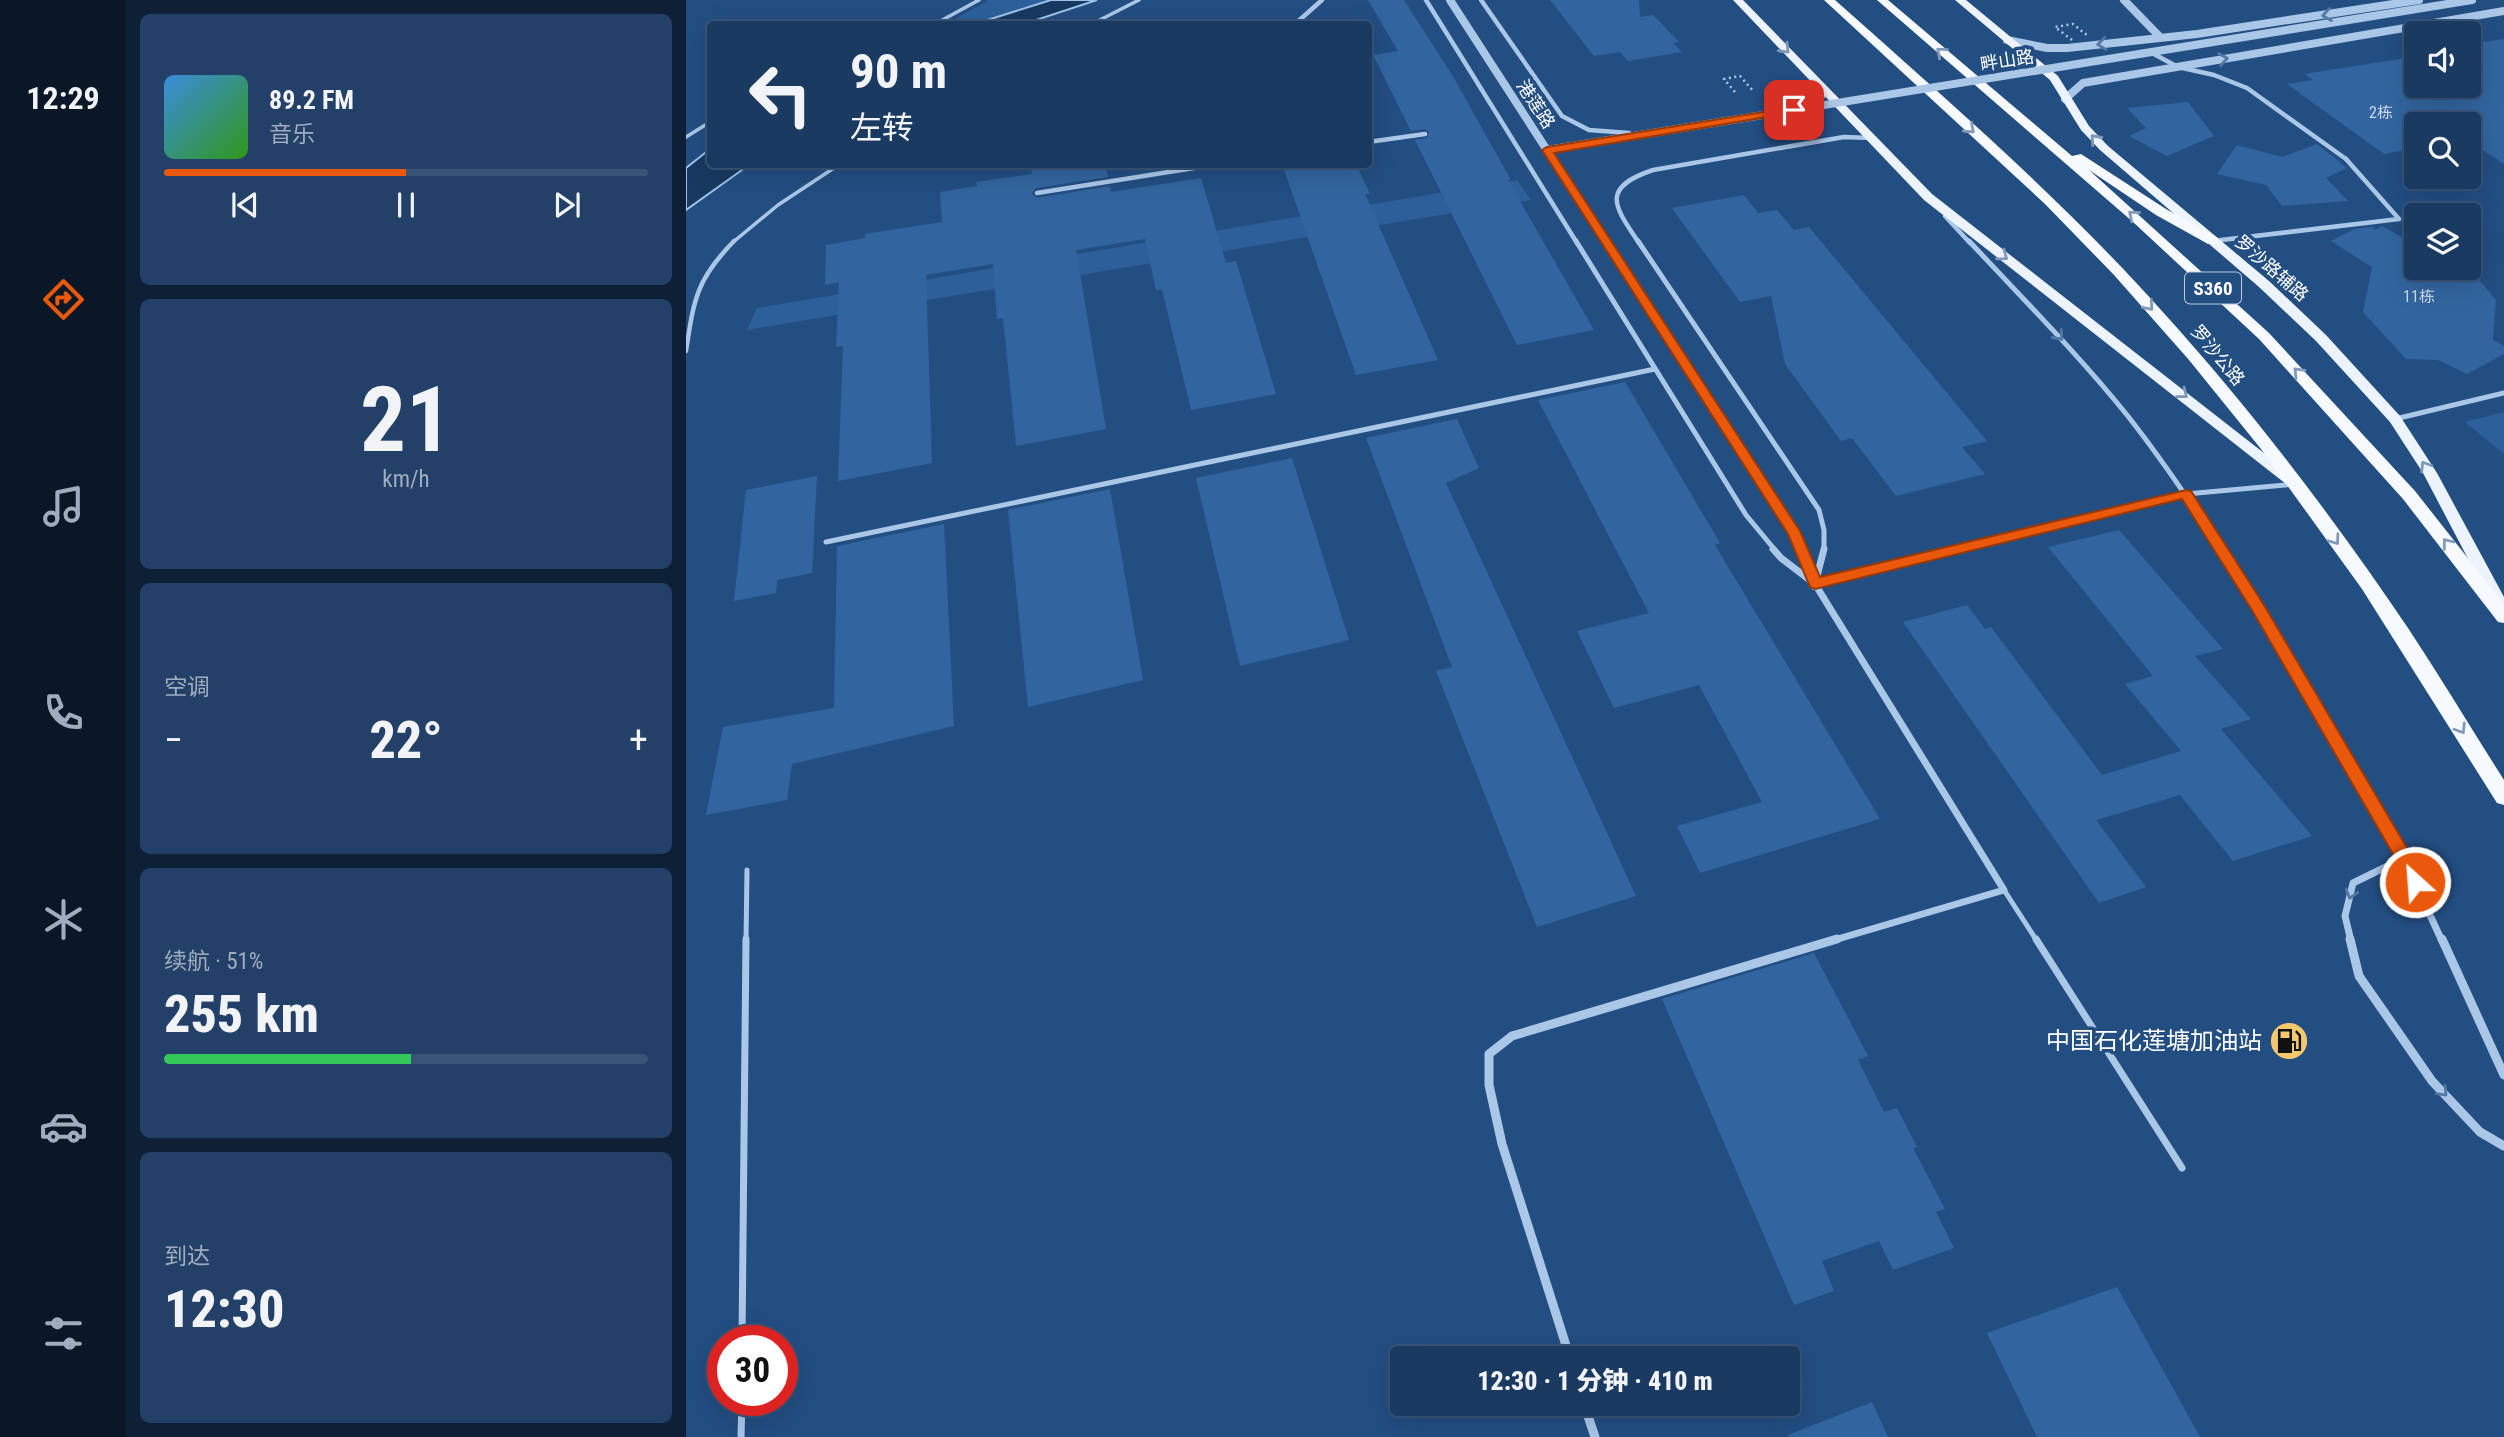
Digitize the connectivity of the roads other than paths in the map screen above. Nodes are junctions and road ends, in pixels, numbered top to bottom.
1 (979, 0) edge
2 (1139, 0) edge
3 (1322, 0) edge
4 (1426, 0) edge
5 (1450, 0) edge
6 (1481, 0) edge
7 (1738, 0) edge
8 (1829, 0) edge
9 (1882, 0) edge
10 (1961, 0) edge
11 (2124, 0) edge
12 (2419, 0) edge
13 (2472, 0) edge
14 (2504, 11) edge
15 (941, 21) edge
16 (1098, 21) edge
17 (1298, 21) edge
18 (2160, 37) junction
19 (2007, 40) junction
20 (2150, 52) junction
21 (1827, 93) junction
22 (2065, 99) junction
23 (707, 124) edge
24 (1425, 134) dead end
25 (686, 137) edge
26 (1871, 138) junction
27 (2042, 139) junction
28 (1372, 141) edge
29 (1547, 150) junction
30 (834, 168) edge
31 (1170, 168) edge
32 (1195, 168) edge
33 (1171, 172) junction
34 (1037, 193) dead end
35 (1928, 197) junction
36 (2213, 241) junction
37 (686, 351) edge
38 (1655, 369) junction
39 (2504, 393) edge
40 (2396, 419) junction
41 (2295, 484) junction
42 (2186, 494) junction
43 (826, 542) dead end
44 (1815, 584) junction
45 (2504, 614) edge
46 (2504, 797) edge
47 (2404, 858) junction
48 (747, 870) dead end
49 (2004, 890) junction
50 (2504, 1075) edge
51 (2504, 1146) edge
52 (2182, 1168) dead end
53 (742, 1325) edge
54 (1566, 1346) edge
55 (742, 1416) edge
56 (1588, 1416) edge
57 (741, 1437) edge
58 (1595, 1437) edge

1 - 15 lane
2 - 16 lane
3 - 17 street
4 - 38 street
5 - 29 street, 港莲路
6 - 21 street
7 -> 21 main road
8 -> 41 highway, 罗沙公路 / S360
27 -> 9 highway, 罗沙公路 / S360
10 - 19 main road, 罗沙路辅路
11 - 18 street
12 -> 18 street, 畔山路
13 - 20 street, 畔山路, bridge
22 -> 14 street
18 -> 19 street, 畔山路
19 - 22 main road, 罗沙路辅路
20 - 29 street, 畔山路, bridge
20 - 36 street, bridge
21 - 26 main road
36 -> 22 main road, 罗沙路辅路
23 - 25 lane
24 - 28 street
26 - 35 main road
26 - 44 street
27 - 36 highway
45 -> 27 highway, 罗沙公路 / S360
29 - 44 street, 港莲路
30 - 37 lane
31 - 33 street
32 - 33 street
33 - 34 street
35 -> 41 main road
35 -> 42 street
36 - 40 main road, 罗沙路辅路
38 - 43 street
38 - 44 street
39 - 40 street
45 -> 40 main road, 罗沙路辅路
41 - 42 street
41 -> 46 highway, 罗沙公路 / S360
42 - 44 street
42 - 47 street
44 - 49 street
47 - 50 street
47 -> 51 street
48 - 53 lane
49 - 52 lane
49 - 54 street
55 - 57 lane
56 - 58 street

